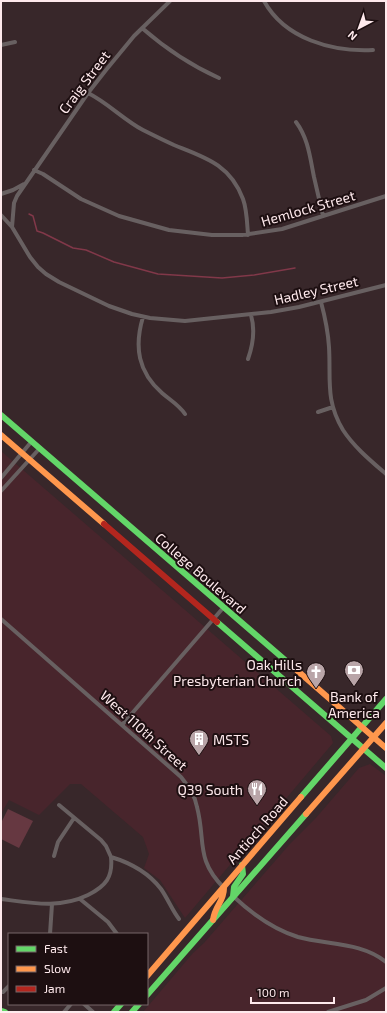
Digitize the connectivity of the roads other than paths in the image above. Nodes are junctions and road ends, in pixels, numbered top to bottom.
1 (170, 1) edge
2 (264, 1) edge
3 (142, 28) junction
4 (15, 42) dead end
5 (1, 45) edge
6 (373, 50) dead end
7 (219, 78) dead end
8 (88, 93) junction
9 (296, 122) dead end
10 (34, 170) junction
11 (26, 183) junction
12 (1, 194) edge
13 (386, 196) edge
14 (1, 215) edge
15 (323, 216) junction
16 (12, 227) junction
17 (248, 234) junction
18 (386, 285) edge
19 (321, 302) junction
20 (251, 315) junction
21 (143, 317) junction
22 (248, 359) dead end
23 (333, 407) junction
24 (318, 412) dead end
25 (185, 414) dead end
26 (1, 415) edge
27 (1, 435) edge
28 (32, 441) junction
29 (40, 448) junction
30 (22, 453) junction
31 (30, 459) junction
32 (386, 474) edge
33 (1, 478) edge
34 (1, 491) edge
35 (223, 608) junction
36 (1, 619) edge
37 (214, 619) junction
38 (386, 699) edge
39 (386, 723) edge
40 (122, 724) junction
41 (362, 727) junction
42 (373, 737) junction
43 (352, 738) junction
44 (364, 748) junction
45 (386, 748) edge
46 (386, 768) edge
47 (60, 805) dead end
48 (74, 818) junction
49 (54, 856) dead end
50 (111, 857) junction
51 (242, 865) junction
52 (224, 888) junction
53 (233, 896) junction
54 (1, 899) edge
55 (80, 899) junction
56 (52, 904) junction
57 (179, 919) dead end
58 (213, 920) junction
59 (50, 933) edge
60 (116, 933) edge
61 (386, 962) edge
62 (148, 975) edge
63 (8, 987) edge
64 (386, 988) edge
65 (3, 992) dead end
66 (148, 994) edge
67 (85, 1005) edge
68 (93, 1012) edge
69 (328, 1012) edge

1 - 3 street, Craig Street
2 - 6 street
3 - 7 street
3 - 8 street, Craig Street
4 - 5 street
8 - 10 street, Craig Street
8 - 17 street
9 - 15 street
10 - 11 street, Craig Street
10 - 17 street, Hemlock Street
11 - 12 street
11 - 16 street, Craig Street
13 - 15 street, Hemlock Street
14 - 16 street, Hadley Street
15 - 17 street, Hemlock Street
16 - 21 street, Hadley Street
18 - 19 street, Hadley Street
19 - 20 street, Hadley Street
19 - 23 street
20 - 21 street, Hadley Street
20 - 22 street
21 - 25 street
23 - 24 street
23 - 32 street
26 - 28 main road, College Boulevard
27 - 30 main road, College Boulevard
28 - 29 main road, College Boulevard
28 - 30 street
29 - 31 street
29 - 35 main road, College Boulevard
30 - 31 main road, College Boulevard
30 - 33 street
31 - 34 street
31 - 37 main road, College Boulevard
35 - 37 street
35 - 41 main road, College Boulevard
36 - 40 street, West 110th Street
37 - 40 street
37 - 43 main road, College Boulevard
38 - 41 main road, Antioch Road
39 - 42 main road, Antioch Road
40 - 52 street, West 110th Street
41 - 42 main road, College Boulevard
41 - 43 main road, Antioch Road
42 - 44 main road, Antioch Road
42 - 45 main road, College Boulevard
43 - 44 main road, College Boulevard
43 - 51 main road, Antioch Road
44 - 46 main road, College Boulevard
44 - 53 main road, Antioch Road
47 - 48 street
48 - 49 street
48 - 50 street
50 - 55 street
50 - 57 street
51 - 52 main road, Antioch Road
51 - 53 main road
52 - 58 main road
52 - 62 main road, Antioch Road
53 - 58 main road, Antioch Road
53 - 61 street
54 - 56 street
55 - 56 street
55 - 60 street
56 - 59 street
58 - 66 main road, Antioch Road
63 - 65 street
64 - 69 street
67 - 68 street

